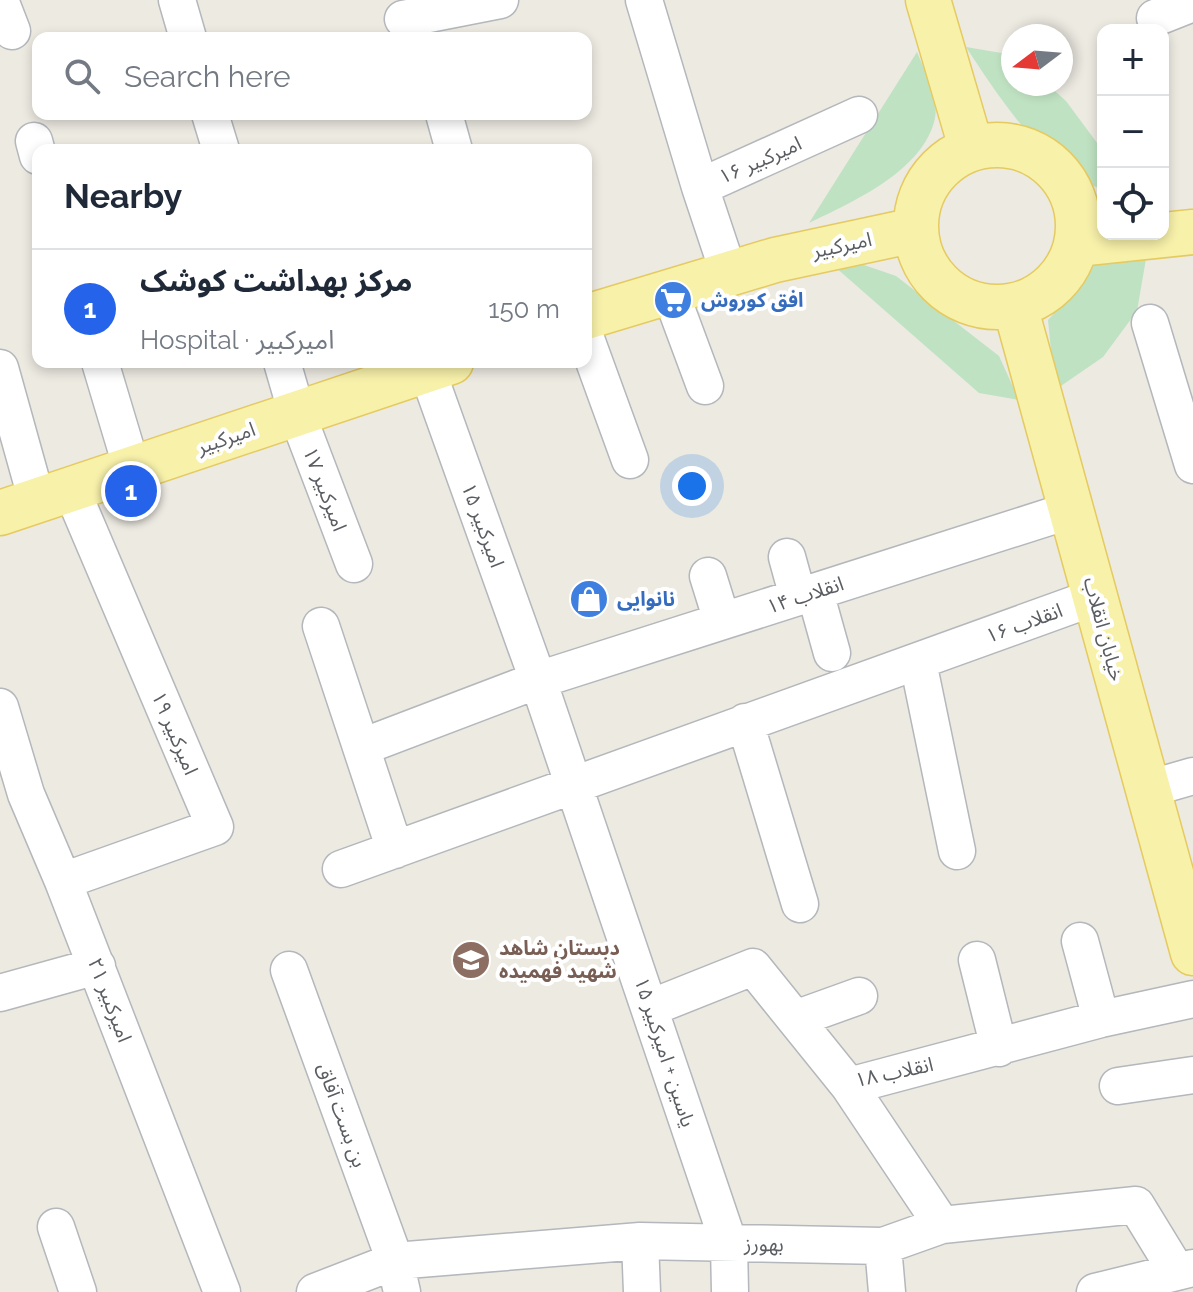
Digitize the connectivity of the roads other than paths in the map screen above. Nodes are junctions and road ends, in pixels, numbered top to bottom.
1 (177, 0) edge
2 (500, 0) edge
3 (644, 0) edge
4 (928, 0) edge
5 (1193, 3) edge
6 (1155, 18) dead end
7 (404, 19) edge
8 (186, 32) edge
9 (859, 115) dead end
10 (212, 120) edge
11 (446, 120) edge
12 (219, 144) edge
13 (452, 144) edge
14 (971, 147) junction
15 (700, 187) junction
16 (915, 230) junction
17 (1193, 232) edge
18 (1077, 244) junction
19 (729, 274) junction
20 (669, 289) junction
21 (1015, 306) junction
22 (592, 315) edge
23 (1150, 323) dead end
24 (592, 356) edge
25 (0, 368) edge
26 (102, 368) edge
27 (284, 368) edge
28 (433, 368) edge
29 (440, 368) edge
30 (705, 386) dead end
31 (297, 414) junction
32 (630, 460) dead end
33 (1193, 465) edge
34 (132, 469) junction
35 (36, 501) edge
36 (1071, 510) junction
37 (787, 557) dead end
38 (354, 564) dead end
39 (708, 576) dead end
40 (806, 594) junction
41 (1095, 597) junction
42 (722, 621) junction
43 (321, 626) dead end
44 (832, 653) dead end
45 (918, 662) junction
46 (538, 680) junction
47 (0, 707) edge
48 (745, 722) junction
49 (362, 747) junction
50 (1193, 776) edge
51 (574, 788) junction
52 (1148, 789) junction
53 (13, 799) edge
54 (395, 850) junction
55 (957, 851) dead end
56 (341, 869) dead end
57 (63, 881) junction
58 (800, 904) dead end
59 (1080, 941) dead end
60 (1193, 953) edge
61 (977, 960) dead end
62 (97, 966) junction
63 (289, 970) dead end
64 (0, 993) edge
65 (859, 996) dead end
66 (1193, 999) edge
67 (650, 1008) junction
68 (795, 1019) junction
69 (1101, 1019) junction
70 (999, 1048) junction
71 (1193, 1075) edge
72 (849, 1086) junction
73 (1118, 1086) dead end
74 (942, 1225) junction
75 (56, 1227) dead end
76 (640, 1241) junction
77 (729, 1244) junction
78 (883, 1246) junction
79 (398, 1276) edge
80 (1182, 1277) edge
81 (78, 1292) edge
82 (222, 1292) edge
83 (315, 1292) edge
84 (642, 1292) edge
85 (730, 1292) edge
86 (887, 1292) edge
87 (1095, 1292) edge

1 - 8 street
2 - 7 street
3 - 15 street
4 - 14 main road
5 - 6 street
9 - 15 street, امیرکبیر ۱۶
10 - 12 street
11 - 13 street
14 - 16 main road
14 - 18 main road
15 - 19 street, امیرکبیر ۱۶
16 - 19 main road, امیرکبیر
16 - 21 main road
17 - 18 main road
18 - 21 main road
19 - 20 main road, امیرکبیر
20 - 22 main road, امیرکبیر
20 - 30 street
21 - 36 main road, خیابان انقلاب
23 - 33 street
24 - 32 street
25 - 35 street
26 - 34 street
27 - 31 street, امیرکبیر ۱۷
28 - 31 main road, امیرکبیر
29 - 46 street, امیرکبیر ۱۵
31 - 34 main road, امیرکبیر
31 - 38 street, امیرکبیر ۱۷
34 - 35 main road, امیرکبیر
35 - 57 street, امیرکبیر ۱۹
36 - 40 street, انقلاب ۱۴
36 - 41 main road, خیابان انقلاب
37 - 40 street
39 - 42 street
40 - 42 street, انقلاب ۱۴
40 - 44 street
41 - 45 street, انقلاب ۱۶
41 - 52 main road, خیابان انقلاب
42 - 46 street, انقلاب ۱۴
43 - 49 street
45 - 48 street, انقلاب ۱۶
45 - 55 street
46 - 49 street, انقلاب ۱۴
46 - 51 street, یاسین + امیرکبیر ۱۵
47 - 53 street, امیرکبیر ۲۱
48 - 51 street, انقلاب ۱۶
48 - 58 street
49 - 54 street
50 - 52 street
51 - 54 street, انقلاب ۱۶
51 - 67 street, یاسین + امیرکبیر ۱۵
52 - 60 main road, خیابان انقلاب
53 - 57 street, امیرکبیر ۲۱
54 - 56 street, انقلاب ۱۶
57 - 62 street, امیرکبیر ۲۱
59 - 69 street
61 - 70 street
62 - 64 street
62 - 82 street, امیرکبیر ۲۱
63 - 79 street, بن بست آفاق
65 - 68 street
66 - 69 street, انقلاب ۱۸
67 - 68 street, انقلاب ۱۸
67 - 77 street, یاسین + امیرکبیر ۱۵
68 - 72 street, انقلاب ۱۸
69 - 70 street, انقلاب ۱۸
70 - 72 street, انقلاب ۱۸
71 - 73 street
72 - 74 street
74 - 78 street, بهورز
74 - 80 street, بهورز
75 - 81 street
76 - 77 street, بهورز
76 - 79 street, بهورز
76 - 84 street
77 - 78 street, بهورز
77 - 85 street, یاسین + امیرکبیر ۱۵
78 - 86 street
79 - 83 street, بهورز
80 - 87 street

